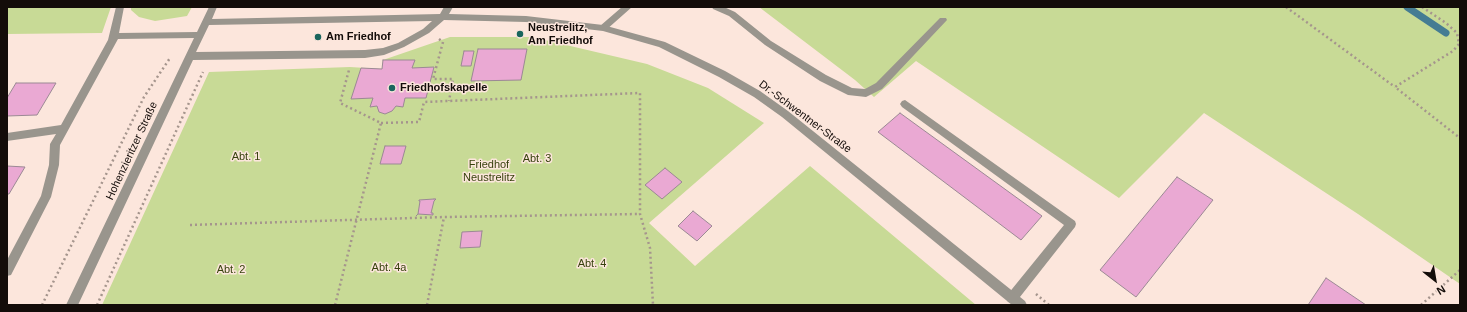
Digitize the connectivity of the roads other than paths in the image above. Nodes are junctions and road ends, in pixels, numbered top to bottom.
1 (120, 7) edge
2 (213, 7) edge
3 (449, 7) edge
4 (628, 7) edge
5 (716, 7) edge
6 (442, 17) junction
7 (943, 20) dead end
8 (206, 22) junction
9 (603, 28) junction
10 (200, 35) junction
11 (114, 36) junction
12 (190, 56) junction
13 (905, 104) dead end
14 (64, 129) junction
15 (7, 137) edge
16 (7, 271) edge
17 (1015, 302) edge
18 (72, 305) edge

1 - 11 street
2 - 8 street, Hohenzieritzer Straße
3 - 6 street
4 - 9 street
5 - 7 street
6 - 8 street, Dr.-Schwentner-Straße
6 - 9 street, Dr.-Schwentner-Straße
6 - 12 street
8 - 10 street, Hohenzieritzer Straße
9 - 17 street, Dr.-Schwentner-Straße
10 - 11 street
10 - 12 street, Hohenzieritzer Straße
11 - 14 street
12 - 18 street, Hohenzieritzer Straße
13 - 17 street
14 - 15 street
14 - 16 street

